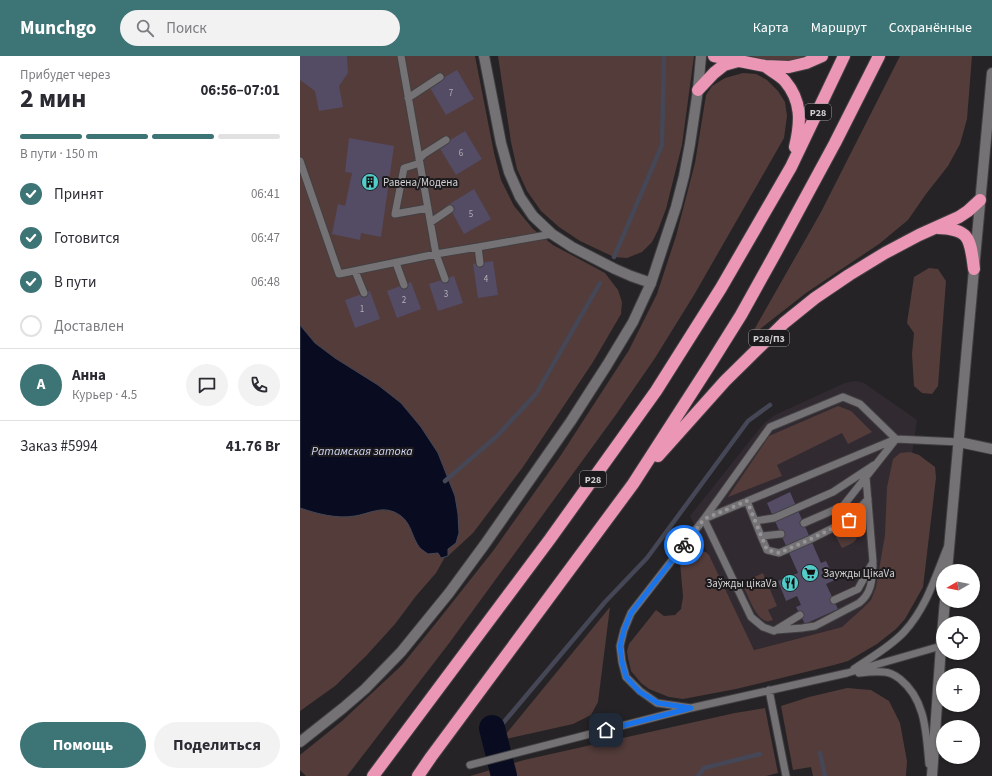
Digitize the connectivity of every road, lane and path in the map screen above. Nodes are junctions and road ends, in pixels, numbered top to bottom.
1 (401, 56) edge
2 (484, 56) edge
3 (701, 56) edge
4 (714, 56) edge
5 (822, 56) edge
6 (844, 56) edge
7 (879, 56) edge
8 (736, 58) edge
9 (765, 66) junction
10 (992, 73) edge
11 (440, 77) dead end
12 (991, 84) edge
13 (698, 90) junction
14 (408, 98) junction
15 (989, 132) edge
16 (446, 140) dead end
17 (420, 161) junction
18 (300, 162) edge
19 (790, 167) junction
20 (980, 200) junction
21 (428, 208) junction
22 (450, 209) dead end
23 (431, 222) junction
24 (934, 228) junction
25 (552, 234) junction
26 (478, 247) junction
27 (436, 254) junction
28 (396, 263) junction
29 (480, 263) dead end
30 (974, 269) junction
31 (355, 271) junction
32 (445, 279) dead end
33 (651, 283) junction
34 (404, 285) dead end
35 (364, 293) dead end
36 (896, 439) junction
37 (959, 442) junction
38 (992, 449) edge
39 (879, 461) junction
40 (866, 477) junction
41 (633, 484) junction
42 (868, 499) junction
43 (747, 501) junction
44 (704, 519) junction
45 (755, 521) junction
46 (804, 523) dead end
47 (781, 534) dead end
48 (761, 536) junction
49 (950, 538) junction
50 (873, 562) junction
51 (948, 564) edge
52 (834, 600) dead end
53 (800, 615) dead end
54 (774, 631) junction
55 (936, 647) edge
56 (940, 660) edge
57 (847, 673) junction
58 (769, 690) junction
59 (691, 708) junction
60 (300, 742) edge
61 (470, 765) dead end
62 (373, 776) edge
63 (418, 776) edge
64 (786, 776) edge
65 (931, 776) edge

1 - 14 lane
2 - 25 street
3 - 13 street
4 - 8 highway
5 - 9 highway
6 - 19 highway, Р28
7 - 41 highway, Р28
8 - 9 highway
8 - 13 highway
9 - 19 highway
10 - 12 street
11 - 14 lane
12 - 15 street
13 - 33 street
14 - 17 lane
15 - 20 street
16 - 17 lane
17 - 21 lane
17 - 21 lane
18 - 31 lane
19 - 62 highway, Р28
20 - 24 highway, Р28/П3
20 - 30 street
21 - 23 lane
22 - 23 lane
23 - 27 lane
24 - 30 highway
24 - 41 highway, Р28/П3
25 - 26 lane
25 - 33 street
26 - 27 lane
26 - 29 lane
27 - 28 lane
27 - 32 lane
28 - 31 lane
28 - 34 lane
30 - 37 street
31 - 35 lane
33 - 60 street
36 - 37 lane
36 - 39 lane
36 - 43 lane
36 - 44 lane
37 - 38 street
37 - 49 street
39 - 40 lane
39 - 45 lane
40 - 42 lane
40 - 46 lane
41 - 63 highway, Р28
42 - 48 lane
42 - 50 lane
43 - 44 lane
43 - 45 lane
44 - 54 lane
44 - 59 lane
45 - 48 lane
47 - 48 lane
49 - 51 street
49 - 57 lane
50 - 52 lane
50 - 54 lane
53 - 54 lane
55 - 57 lane
56 - 65 street
57 - 58 lane
57 - 65 lane
58 - 59 lane
58 - 64 lane
59 - 61 lane

